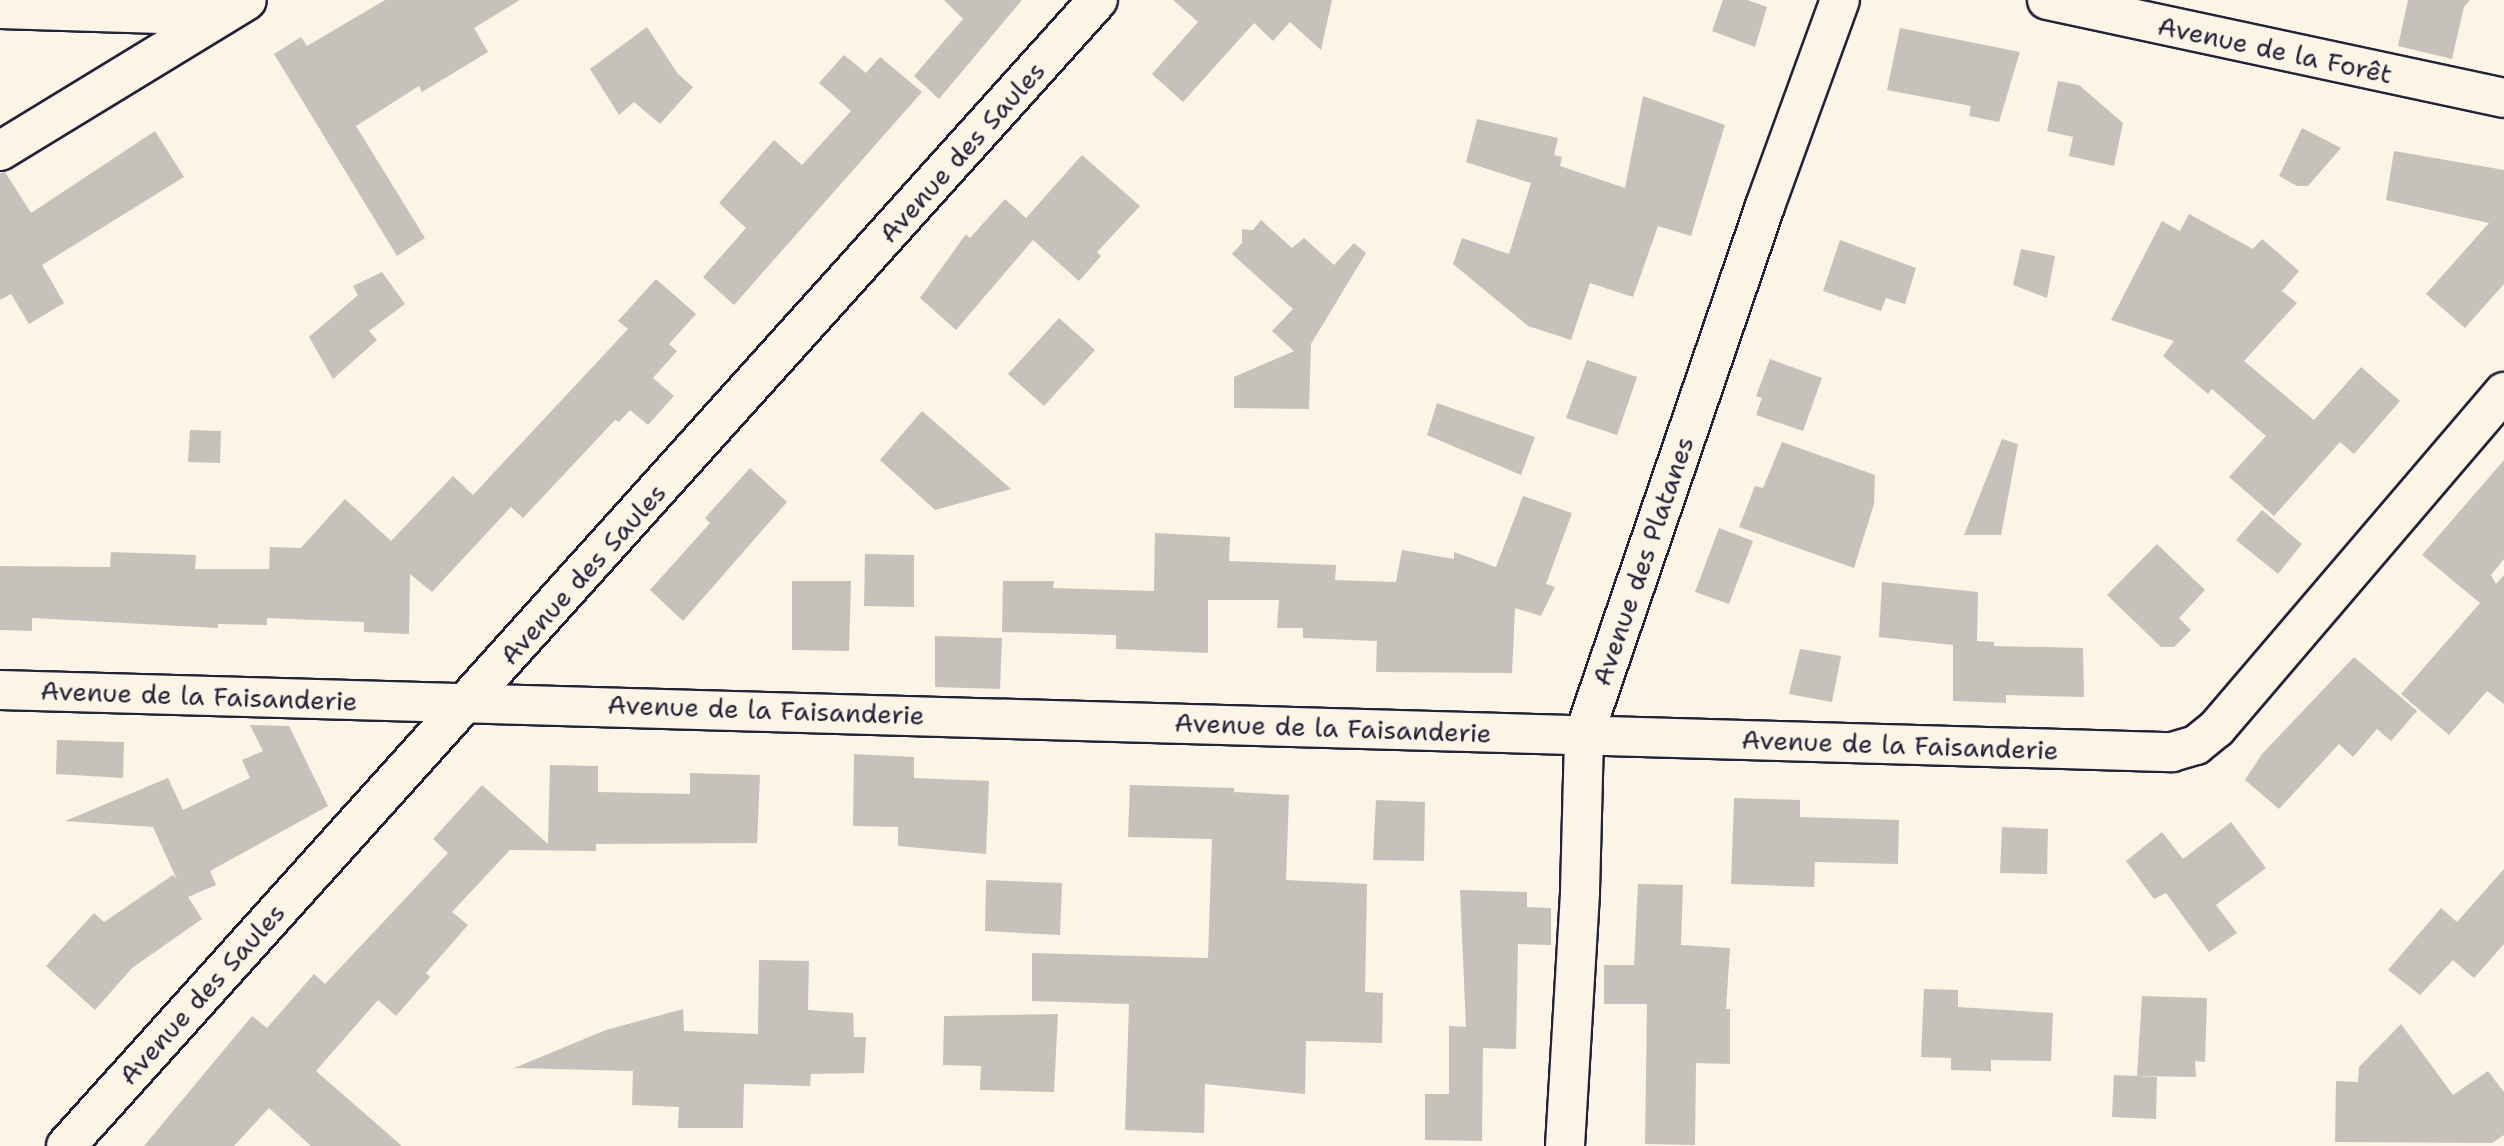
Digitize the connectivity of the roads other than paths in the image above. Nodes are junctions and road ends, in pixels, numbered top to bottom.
1 (1098, 0) edge
2 (1840, 0) edge
3 (2047, 0) edge
4 (232, 8) edge
5 (0, 9) edge
6 (2148, 11) edge
7 (2504, 97) edge
8 (0, 151) edge
9 (2504, 392) edge
10 (0, 690) edge
11 (470, 701) junction
12 (1584, 735) junction
13 (66, 1146) edge
14 (1564, 1146) edge

1 - 11 street, Avenue des Saules
2 - 12 street, Avenue des Platanes
3 - 6 street, Avenue de la Forêt
4 - 5 street
4 - 8 street
6 - 7 street, Avenue de la Forêt
9 - 12 street, Avenue de la Faisanderie
10 - 11 street, Avenue de la Faisanderie
11 - 12 street, Avenue de la Faisanderie
11 - 13 street, Avenue des Saules
12 - 14 street, Avenue des Platanes

